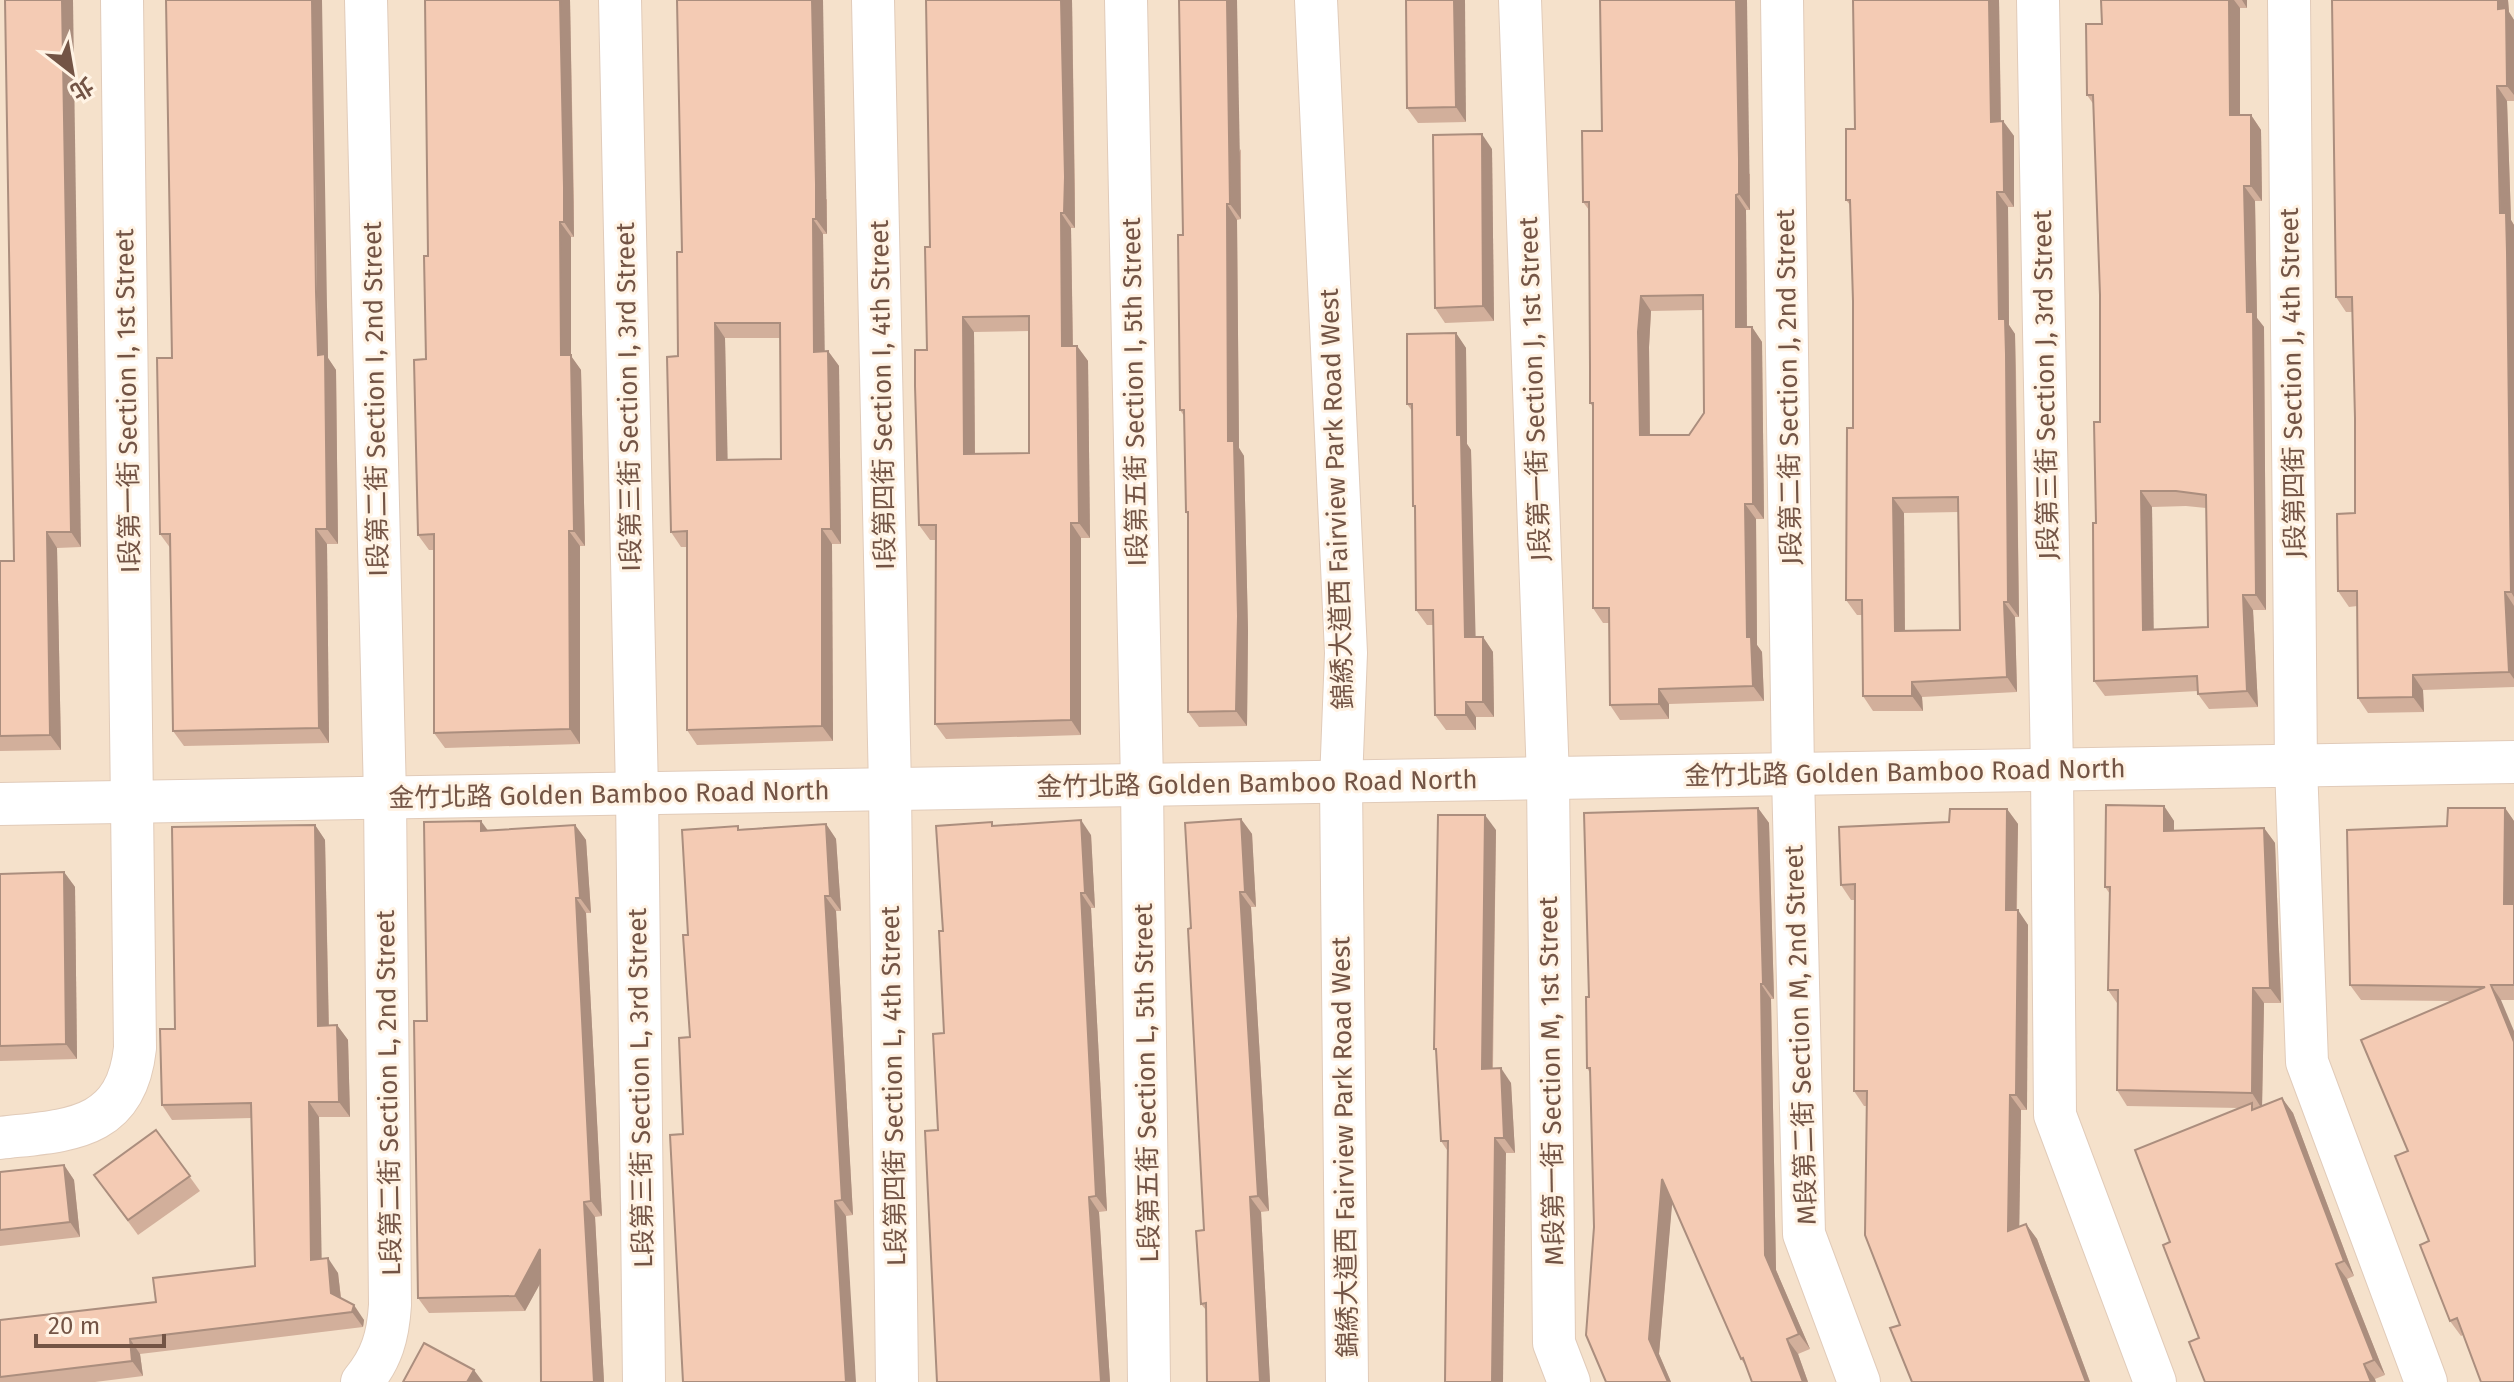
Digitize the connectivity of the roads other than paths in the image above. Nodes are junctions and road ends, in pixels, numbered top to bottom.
1 (122, 0) edge
2 (366, 0) edge
3 (620, 0) edge
4 (873, 0) edge
5 (1126, 0) edge
6 (1316, 0) edge
7 (1520, 0) edge
8 (1782, 0) edge
9 (2038, 0) edge
10 (2289, 0) edge
11 (2514, 762) edge
12 (2296, 766) junction
13 (2052, 770) junction
14 (1793, 774) junction
15 (1548, 778) junction
16 (1341, 782) junction
17 (1142, 785) junction
18 (890, 789) junction
19 (637, 793) junction
20 (385, 797) junction
21 (132, 802) junction
22 (0, 804) edge
23 (0, 1138) edge
24 (362, 1382) edge
25 (644, 1382) edge
26 (897, 1382) edge
27 (1149, 1382) edge
28 (1347, 1382) edge
29 (1569, 1382) edge
30 (1859, 1382) edge
31 (2155, 1382) edge
32 (2426, 1382) edge

1 - 21 street, I段第一街 Section I, 1st Street
2 - 20 street, I段第二街 Section I, 2nd Street
3 - 19 street, I段第三街 Section I, 3rd Street
4 - 18 street, I段第四街 Section I, 4th Street
5 - 17 street, I段第五街 Section I, 5th Street
6 - 16 street, 錦綉大道西 Fairview Park Road West
7 - 15 street, J段第一街 Section J, 1st Street
8 - 14 street, J段第二街 Section J, 2nd Street
9 - 13 street, J段第三街 Section J, 3rd Street
10 - 12 street, J段第四街 Section J, 4th Street
11 - 12 street, 金竹北路 Golden Bamboo Road North
12 - 13 street, 金竹北路 Golden Bamboo Road North
12 - 32 street, J段第四街 Section J, 4th Street
13 - 14 street, 金竹北路 Golden Bamboo Road North
13 - 31 street, J段第三街 Section J, 3rd Street
14 - 15 street, 金竹北路 Golden Bamboo Road North
14 - 30 street, M段第二街 Section M, 2nd Street
15 - 16 street, 金竹北路 Golden Bamboo Road North
15 - 29 street, M段第一街 Section M, 1st Street
16 - 17 street, 金竹北路 Golden Bamboo Road North
16 - 28 street, 錦綉大道西 Fairview Park Road West
17 - 18 street, 金竹北路 Golden Bamboo Road North
17 - 27 street, L段第五街 Section L, 5th Street
18 - 19 street, 金竹北路 Golden Bamboo Road North
18 - 26 street, L段第四街 Section L, 4th Street
19 - 20 street, 金竹北路 Golden Bamboo Road North
19 - 25 street, L段第三街 Section L, 3rd Street
20 - 21 street, 金竹北路 Golden Bamboo Road North
20 - 24 street, L段第二街 Section L, 2nd Street
21 - 22 street, 金竹北路 Golden Bamboo Road North
21 - 23 street, I段第一街 Section I, 1st Street

